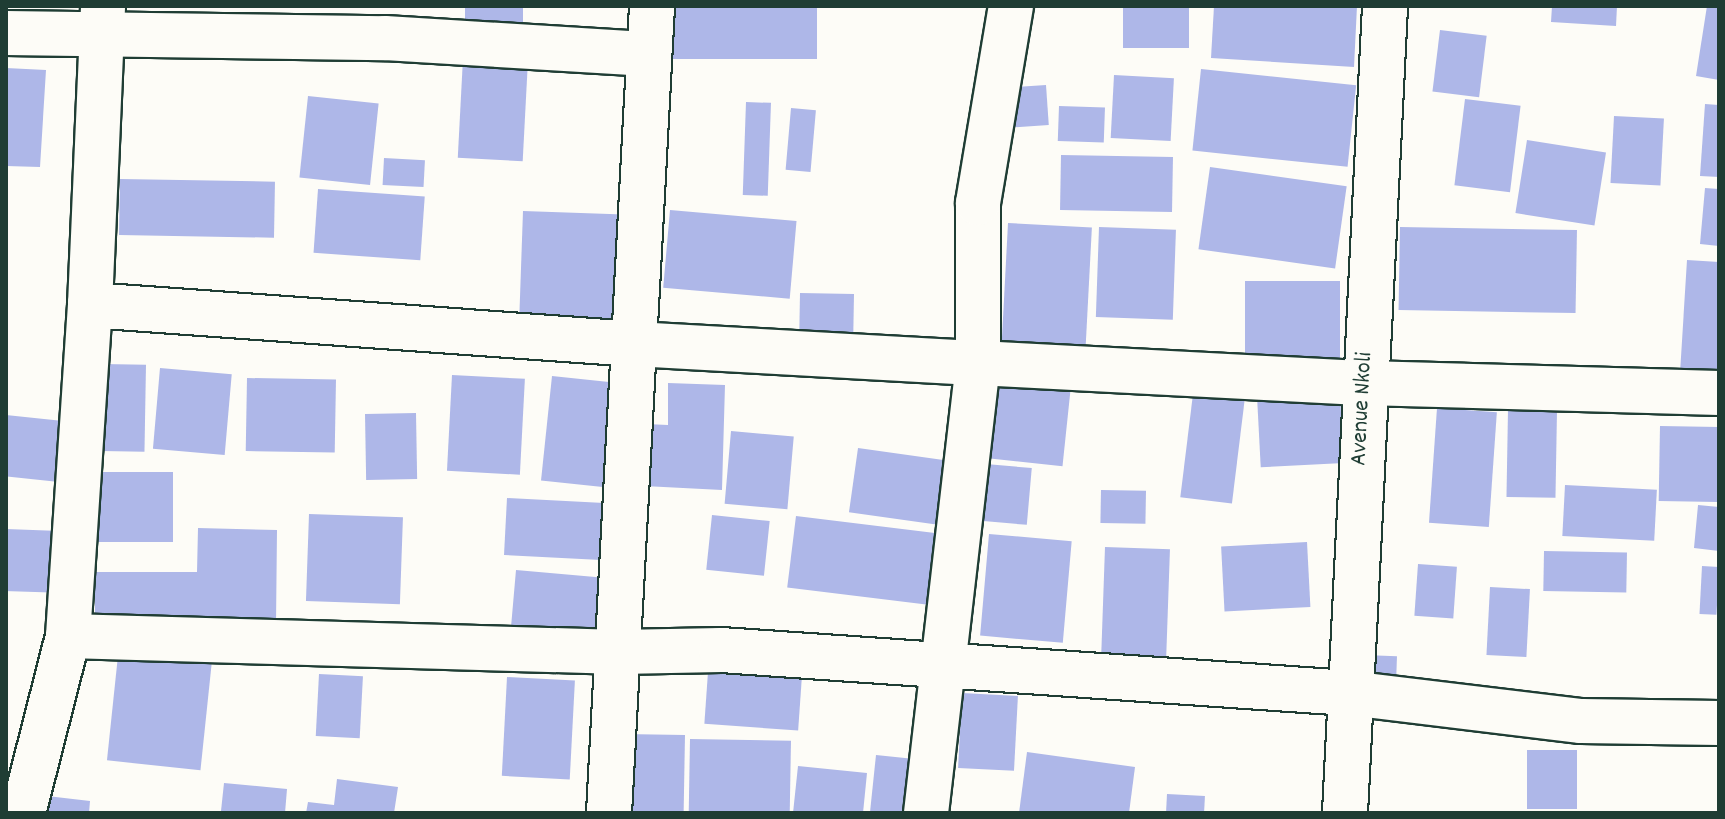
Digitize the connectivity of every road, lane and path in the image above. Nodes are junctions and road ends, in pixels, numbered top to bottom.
1 (652, 6) edge
2 (1011, 6) edge
3 (1385, 6) edge
4 (102, 20) edge
5 (6, 33) edge
6 (649, 54) junction
7 (90, 305) junction
8 (634, 344) junction
9 (978, 363) junction
10 (1365, 383) junction
11 (1719, 393) edge
12 (68, 636) junction
13 (619, 652) junction
14 (942, 665) junction
15 (1349, 693) junction
16 (1719, 723) edge
17 (23, 813) edge
18 (609, 813) edge
19 (926, 813) edge
20 (1345, 813) edge

1 - 6 street
2 - 9 street
3 - 10 street, Avenue Nkoli
4 - 5 street
4 - 6 street
4 - 7 street
6 - 8 street
7 - 8 street
7 - 12 street
8 - 9 street
8 - 13 street
9 - 10 street
9 - 14 street
10 - 11 street
10 - 15 street, Avenue Nkoli
12 - 13 street
12 - 17 street
13 - 14 street
13 - 18 street
14 - 15 street
14 - 19 street
15 - 16 street
15 - 20 street, Avenue Nkoli

